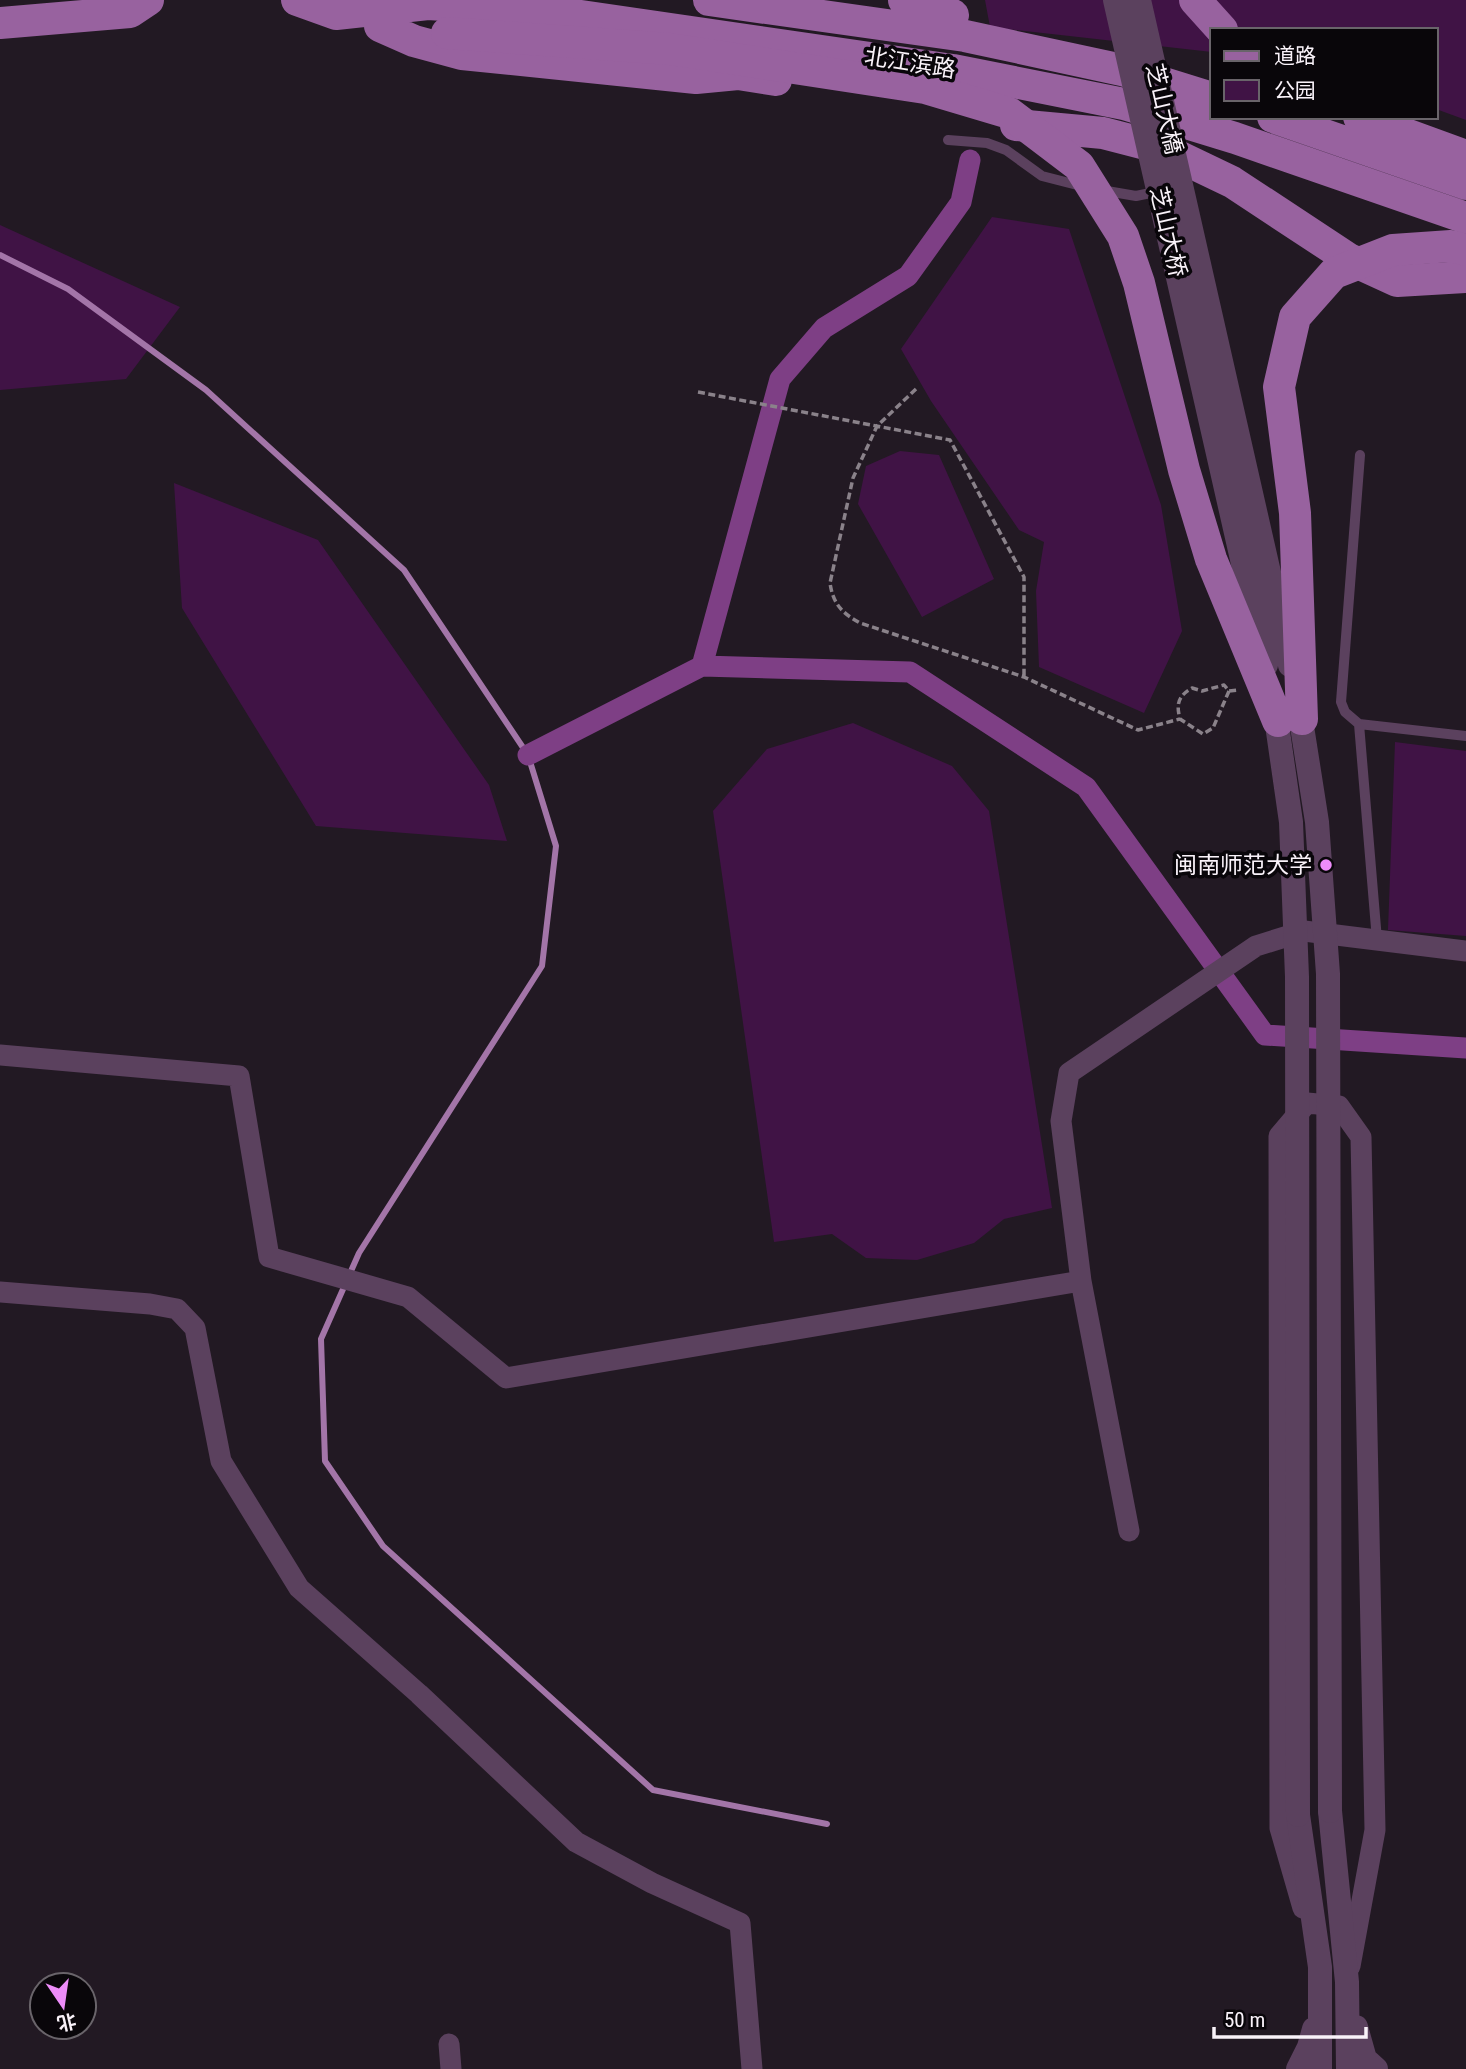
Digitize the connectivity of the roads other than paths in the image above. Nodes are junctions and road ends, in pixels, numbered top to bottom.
1 (148, 0) edge
2 (297, 0) edge
3 (709, 0) edge
4 (904, 0) edge
5 (921, 0) edge
6 (954, 0) edge
7 (1115, 0) edge
8 (1139, 0) edge
9 (1195, 0) edge
10 (336, 14) junction
11 (0, 23) edge
12 (380, 26) junction
13 (1220, 28) edge
14 (1210, 80) edge
15 (1210, 96) edge
16 (1279, 119) edge
17 (1364, 119) edge
18 (1419, 119) edge
19 (1466, 136) edge
20 (948, 140) dead end
21 (1466, 156) edge
22 (1203, 179) junction
23 (1466, 184) edge
24 (1466, 218) edge
25 (1466, 250) edge
26 (1466, 277) edge
27 (1360, 455) dead end
28 (1234, 464) junction
29 (1290, 720) junction
30 (1359, 724) junction
31 (1466, 736) edge
32 (1377, 940) junction
33 (1466, 951) edge
34 (0, 1055) edge
35 (1081, 1280) junction
36 (0, 1293) edge
37 (1129, 1531) dead end
38 (1320, 1967) junction
39 (1347, 1990) junction
40 (1321, 2004) junction
41 (449, 2043) dead end
42 (451, 2069) edge
43 (752, 2069) edge
44 (1298, 2069) edge
45 (1320, 2069) edge
46 (1348, 2069) edge
47 (1376, 2069) edge

1 - 11 main road
2 - 10 main road, 北江滨路
3 - 15 main road, 北江滨路
4 - 14 main road
5 - 6 main road
7 - 28 street, 芝山大桥, bridge
8 - 28 street, 芝山大橋, bridge
9 - 13 main road
10 - 12 main road, 北江滨路
10 - 24 main road, 北江滨路
12 - 22 main road
12 - 29 main road, 北江滨路, bridge
16 - 23 main road
17 - 21 main road
18 - 19 main road
20 - 22 lane
22 - 26 main road
25 - 29 main road, bridge
27 - 30 lane
28 - 29 street, bridge
29 - 38 street, bridge
29 - 39 street, bridge
30 - 31 lane
30 - 32 lane
32 - 33 street
32 - 35 street
34 - 35 street
35 - 37 street
36 - 43 street
38 - 39 street
38 - 40 street
39 - 46 street
39 - 47 street
40 - 44 street
40 - 45 street
41 - 42 street

